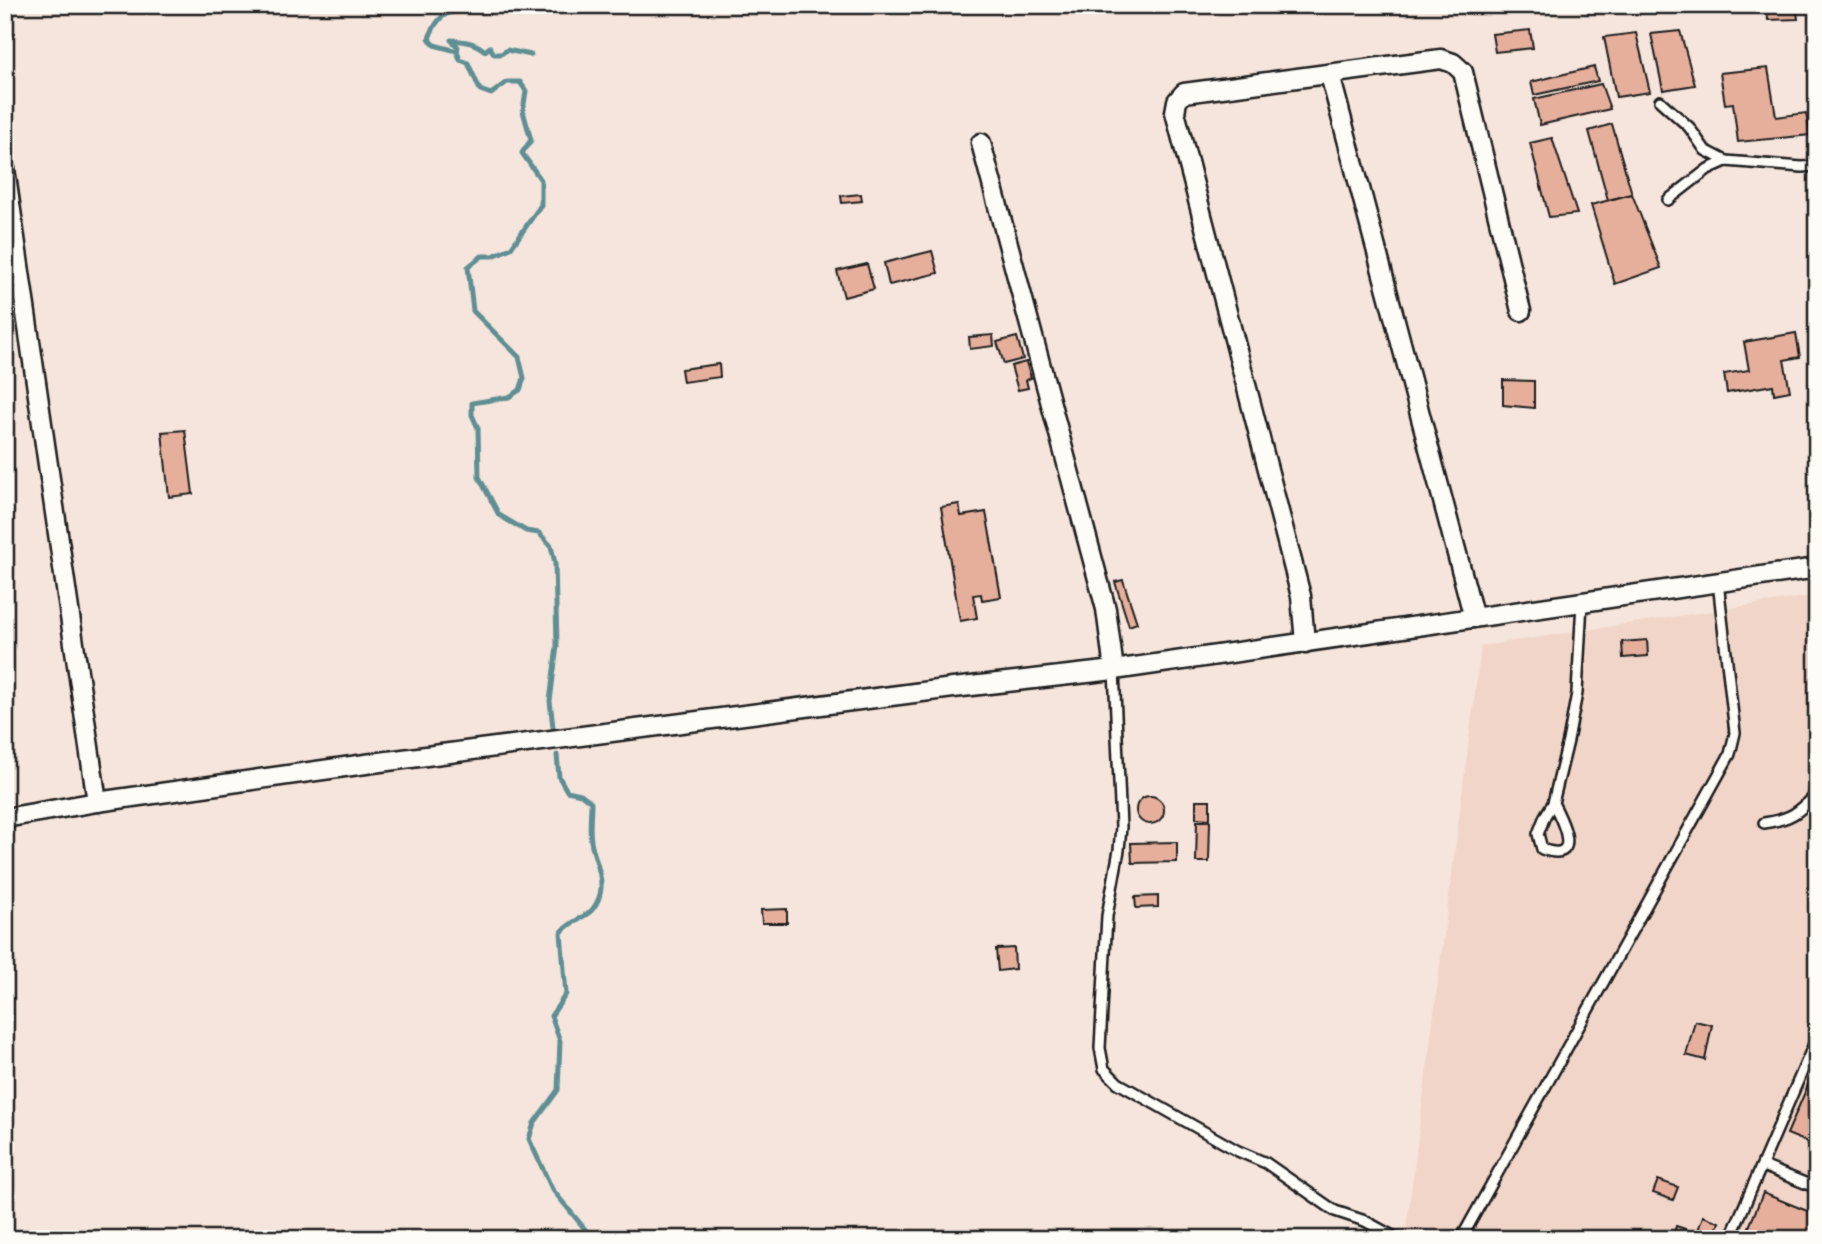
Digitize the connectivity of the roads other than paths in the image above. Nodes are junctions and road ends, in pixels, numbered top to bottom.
1 (1330, 75) junction
2 (1660, 101) dead end
3 (981, 143) dead end
4 (1726, 161) junction
5 (1817, 166) edge
6 (5, 169) edge
7 (1668, 200) dead end
8 (1521, 311) dead end
9 (1817, 568) edge
10 (1718, 582) junction
11 (1582, 602) junction
12 (1474, 618) junction
13 (1305, 643) junction
14 (1114, 670) junction
15 (1817, 794) edge
16 (97, 802) junction
17 (1553, 803) junction
18 (5, 818) edge
19 (1764, 823) dead end
20 (1817, 1037) edge
21 (1763, 1166) junction
22 (1817, 1188) edge
23 (1398, 1239) edge
24 (1461, 1239) edge
25 (1730, 1239) edge

1 - 8 street
1 - 12 street
1 - 13 street
2 - 4 lane
3 - 14 street
4 - 5 lane
4 - 7 lane
6 - 16 street
9 - 10 street
10 - 11 street
10 - 24 lane
11 - 12 street
11 - 17 lane
12 - 13 street
13 - 14 street
14 - 16 street
14 - 23 lane
15 - 19 lane
16 - 18 street
17 - 17 lane
20 - 21 lane
21 - 22 lane
21 - 25 lane

